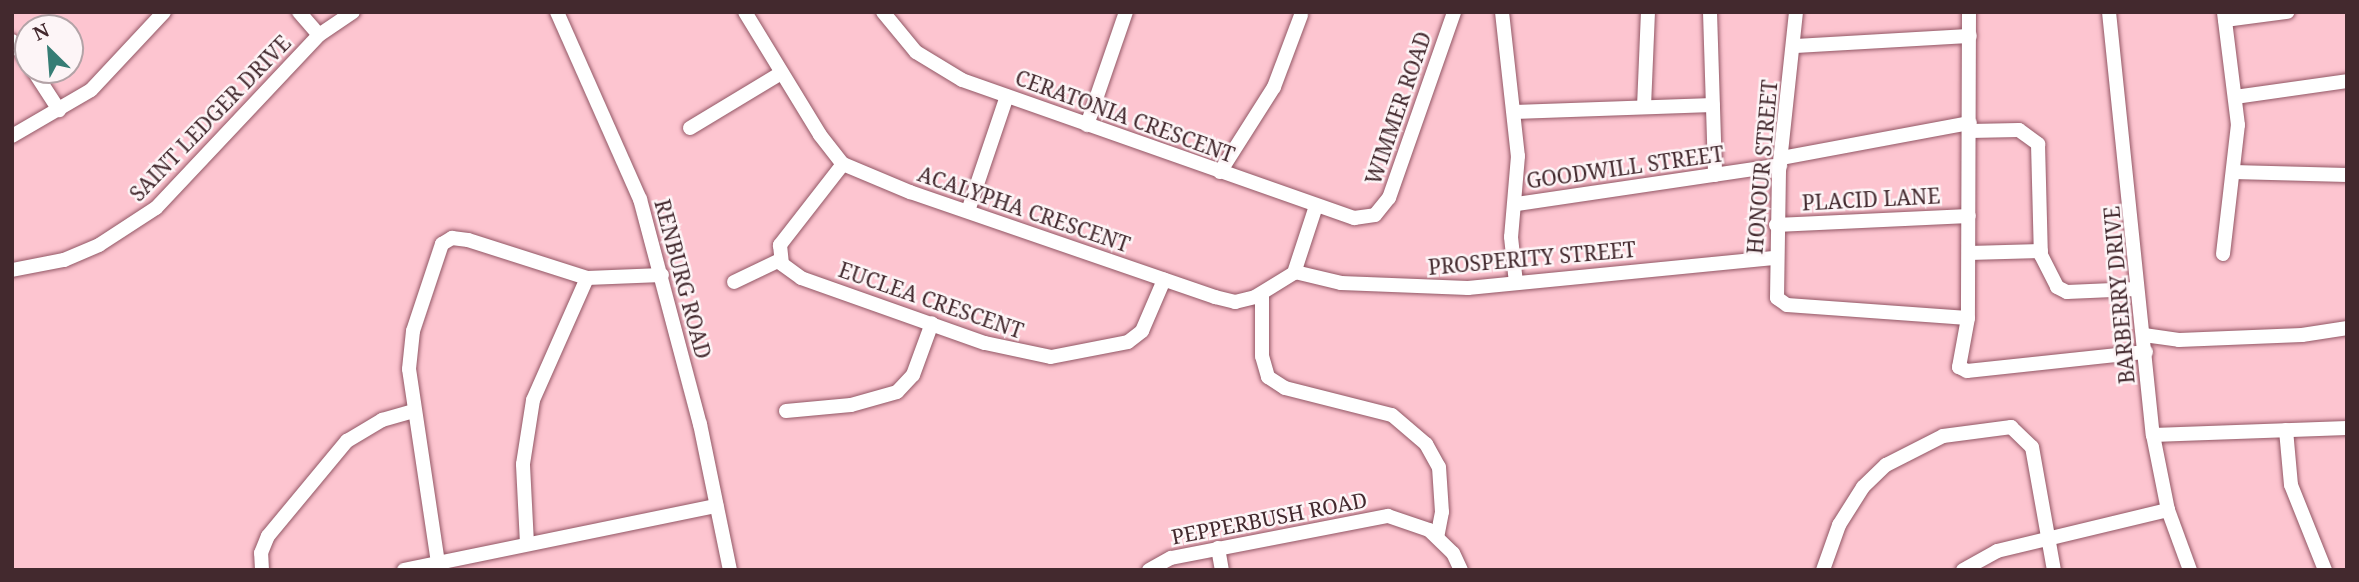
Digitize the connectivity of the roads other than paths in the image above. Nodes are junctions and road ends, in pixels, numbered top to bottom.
1 (164, 12) edge
2 (299, 12) edge
3 (354, 12) edge
4 (557, 12) edge
5 (745, 12) edge
6 (883, 12) edge
7 (1126, 12) edge
8 (1454, 12) edge
9 (1502, 12) edge
10 (1648, 12) edge
11 (1710, 12) edge
12 (1796, 12) edge
13 (1969, 12) edge
14 (2109, 12) edge
15 (2287, 12) edge
16 (1301, 15) dead end
17 (2225, 16) edge
18 (319, 35) junction
19 (1970, 36) junction
20 (1794, 46) junction
21 (781, 73) junction
22 (2347, 81) edge
23 (42, 84) edge
24 (1007, 96) junction
25 (2235, 97) junction
26 (1713, 105) junction
27 (1644, 107) junction
28 (59, 110) junction
29 (1514, 112) junction
30 (1087, 125) junction
31 (1970, 127) junction
32 (690, 128) dead end
33 (12, 136) edge
34 (1780, 162) junction
35 (844, 164) junction
36 (1220, 172) junction
37 (2233, 172) junction
38 (1715, 175) junction
39 (2347, 175) edge
40 (1517, 204) junction
41 (1316, 206) junction
42 (968, 211) junction
43 (1376, 215) joint
44 (1969, 216) junction
45 (1776, 225) junction
46 (2041, 251) junction
47 (1969, 253) junction
48 (2223, 254) dead end
49 (1774, 258) junction
50 (780, 260) junction
51 (12, 270) edge
52 (1295, 272) junction
53 (662, 275) junction
54 (587, 278) junction
55 (1164, 280) junction
56 (734, 282) dead end
57 (1516, 283) junction
58 (2136, 289) junction
59 (1262, 293) junction
60 (1968, 318) junction
61 (932, 323) junction
62 (2347, 328) edge
63 (2144, 335) junction
64 (2146, 352) junction
65 (413, 411) junction
66 (786, 411) dead end
67 (2347, 428) edge
68 (2286, 430) junction
69 (2153, 435) junction
70 (717, 506) junction
71 (2168, 510) junction
72 (1437, 537) junction
73 (2047, 540) junction
74 (527, 544) junction
75 (1218, 548) junction
76 (438, 563) junction
77 (262, 570) edge
78 (404, 570) edge
79 (730, 570) edge
80 (1149, 570) edge
81 (1222, 570) edge
82 (1461, 570) edge
83 (1823, 570) edge
84 (1963, 570) edge
85 (2054, 570) edge
86 (2190, 570) edge
87 (2325, 570) edge

1 - 28 street
2 - 18 street
3 - 18 street, SAINT LEDGER DRIVE
4 - 53 street, RENBURG ROAD
5 - 21 street
6 - 24 street, CERATONIA CRESCENT
7 - 30 street
8 - 43 street, WIMMER ROAD
9 - 29 street
10 - 27 street
11 - 26 street
12 - 20 street, HONOUR STREET
13 - 19 street
14 - 58 street, BARBERRY DRIVE
15 - 17 street
16 - 36 street
17 - 25 street
18 - 51 street, SAINT LEDGER DRIVE
19 - 20 street
19 - 31 street
20 - 34 street, HONOUR STREET
21 - 32 street
21 - 35 street
22 - 25 street
23 - 28 street
24 - 30 street, CERATONIA CRESCENT
24 - 42 street
25 - 37 street
26 - 27 street
26 - 38 street
27 - 29 street
28 - 33 street
29 - 40 street
30 - 36 street, CERATONIA CRESCENT
31 - 34 street, GOODWILL STREET
31 - 44 street
31 - 46 street, GOODWILL STREET
34 - 38 street, GOODWILL STREET
34 - 45 street, HONOUR STREET
35 - 42 street, ACALYPHA CRESCENT
35 - 50 street
36 - 41 street, CERATONIA CRESCENT
37 - 39 street
37 - 48 street
38 - 40 street, GOODWILL STREET
40 - 57 street
41 - 43 street, CERATONIA CRESCENT
41 - 52 street
42 - 55 street, ACALYPHA CRESCENT
44 - 45 street, PLACID LANE
44 - 47 street
45 - 49 street, HONOUR STREET
46 - 47 street
46 - 58 street
47 - 60 street
49 - 57 street, PROSPERITY STREET
49 - 60 street, HONOUR STREET
50 - 56 street
50 - 61 street, EUCLEA CRESCENT
52 - 57 street, PROSPERITY STREET
52 - 59 street, ACALYPHA CRESCENT
53 - 54 street
53 - 70 street, RENBURG ROAD
54 - 65 street
54 - 74 street
55 - 59 street, ACALYPHA CRESCENT
55 - 61 street, EUCLEA CRESCENT
58 - 63 street, BARBERRY DRIVE
59 - 72 street
60 - 64 street
61 - 66 street
62 - 63 street
63 - 64 street, BARBERRY DRIVE
64 - 69 street, BARBERRY DRIVE
65 - 76 street
65 - 77 street
67 - 68 street
68 - 69 street
68 - 87 street
69 - 71 street, BARBERRY DRIVE
70 - 74 street
70 - 79 street, RENBURG ROAD
71 - 73 street
71 - 86 street, BARBERRY DRIVE
72 - 75 street, PEPPERBUSH ROAD
72 - 82 street, PEPPERBUSH ROAD
73 - 83 street
73 - 84 street
73 - 85 street
74 - 76 street
75 - 80 street, PEPPERBUSH ROAD
75 - 81 street
76 - 78 street

